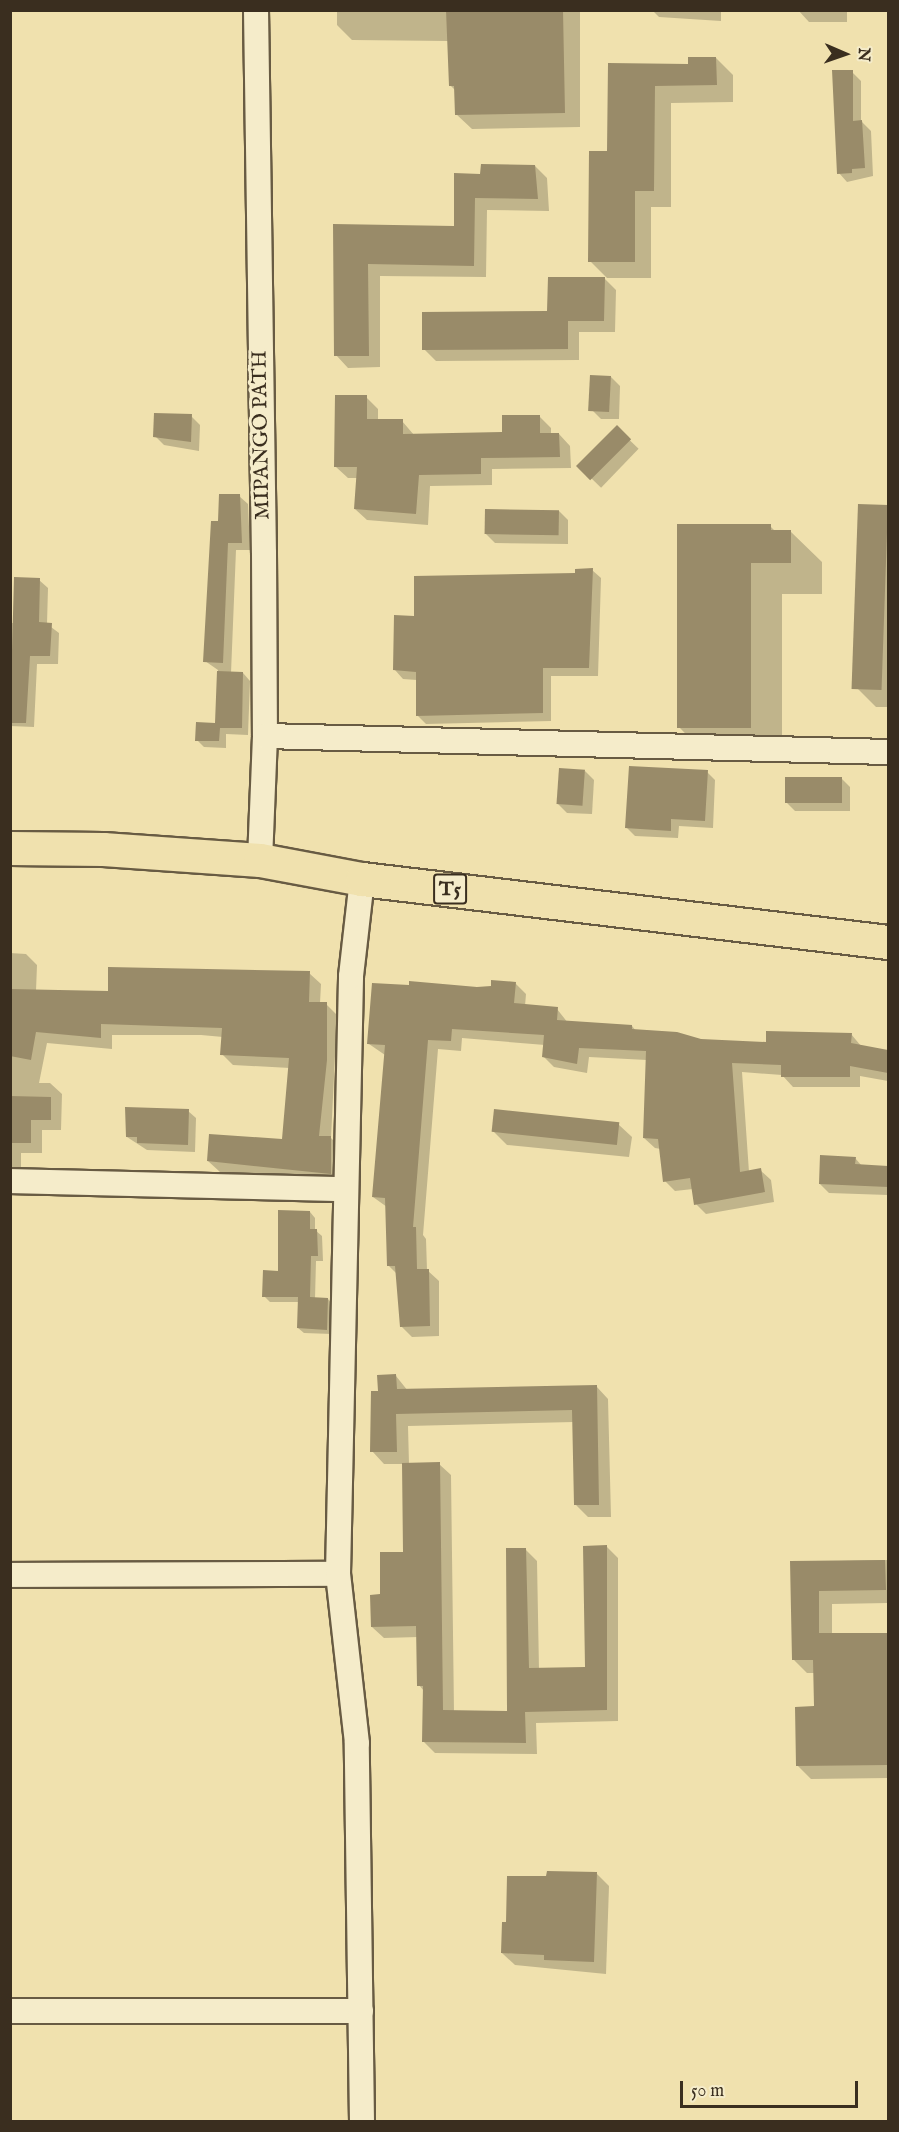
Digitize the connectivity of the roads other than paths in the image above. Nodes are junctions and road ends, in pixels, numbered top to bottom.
1 (256, 10) edge
2 (265, 736) junction
3 (888, 752) edge
4 (10, 848) edge
5 (260, 860) junction
6 (362, 879) junction
7 (888, 942) edge
8 (10, 1181) edge
9 (344, 1189) junction
10 (338, 1574) junction
11 (10, 1575) edge
12 (10, 2011) edge
13 (360, 2011) junction
14 (362, 2121) edge

1 - 2 street, MIPANGO PATH
2 - 3 street
2 - 5 street, MIPANGO PATH
4 - 5 highway, T5
5 - 6 highway, T5
6 - 7 highway, T5
6 - 9 street
8 - 9 street
9 - 10 street
10 - 11 street
10 - 13 street
12 - 13 street
13 - 14 street

